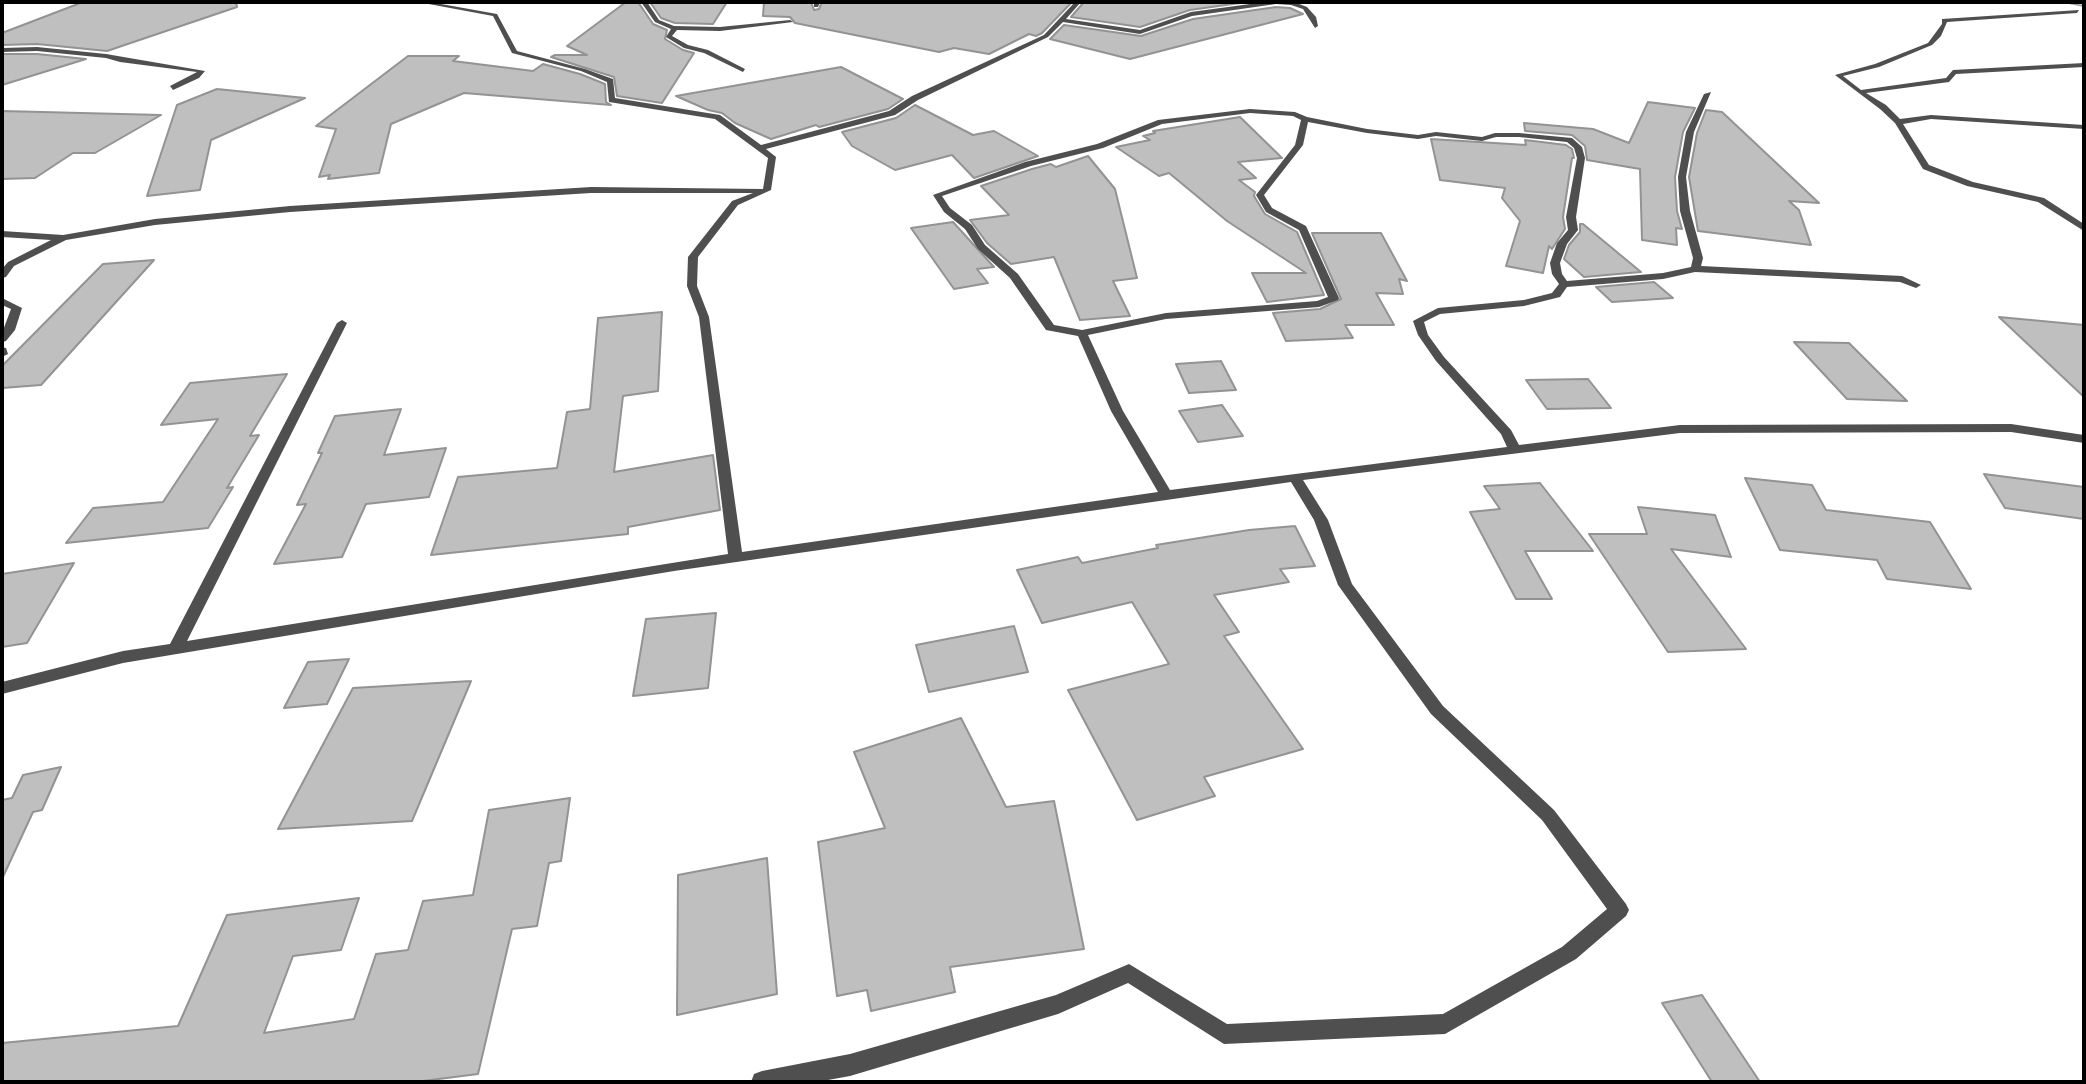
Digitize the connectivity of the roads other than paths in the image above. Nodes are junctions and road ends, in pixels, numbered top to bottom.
1 (421, 2) edge
2 (644, 2) edge
3 (1078, 2) edge
4 (444, 3) edge
5 (2077, 11) dead end
6 (1062, 20) junction
7 (790, 22) dead end
8 (1315, 26) dead end
9 (673, 28) junction
10 (2, 50) edge
11 (2084, 65) edge
12 (743, 70) dead end
13 (173, 88) dead end
14 (1861, 93) junction
15 (1709, 94) dead end
16 (1305, 119) junction
17 (1898, 122) junction
18 (2084, 127) edge
19 (760, 148) junction
20 (767, 190) junction
21 (2084, 228) edge
22 (2, 234) edge
23 (63, 238) junction
24 (1695, 270) junction
25 (2, 275) edge
26 (1564, 284) junction
27 (1916, 285) dead end
28 (2, 301) edge
29 (342, 323) dead end
30 (1082, 333) junction
31 (2, 339) edge
32 (2084, 439) edge
33 (1515, 450) junction
34 (1295, 477) junction
35 (1166, 495) junction
36 (736, 557) junction
37 (175, 649) junction
38 (2, 688) edge
39 (762, 1082) edge

1 - 4 street
2 - 9 street
3 - 6 street
4 - 19 street
5 - 14 street
6 - 8 street
6 - 19 street
7 - 9 street
9 - 12 street
10 - 13 street
11 - 14 street
14 - 17 street
15 - 24 street
16 - 26 street
16 - 30 street
16 - 30 street
17 - 18 street
17 - 21 street
19 - 20 street
20 - 23 street
20 - 36 street
22 - 23 street
23 - 25 street
24 - 26 street
24 - 27 street
26 - 33 street
28 - 31 street
29 - 37 street
30 - 35 street
32 - 33 street
33 - 34 street
34 - 35 street
34 - 39 street
35 - 36 street
36 - 37 street
37 - 38 street

